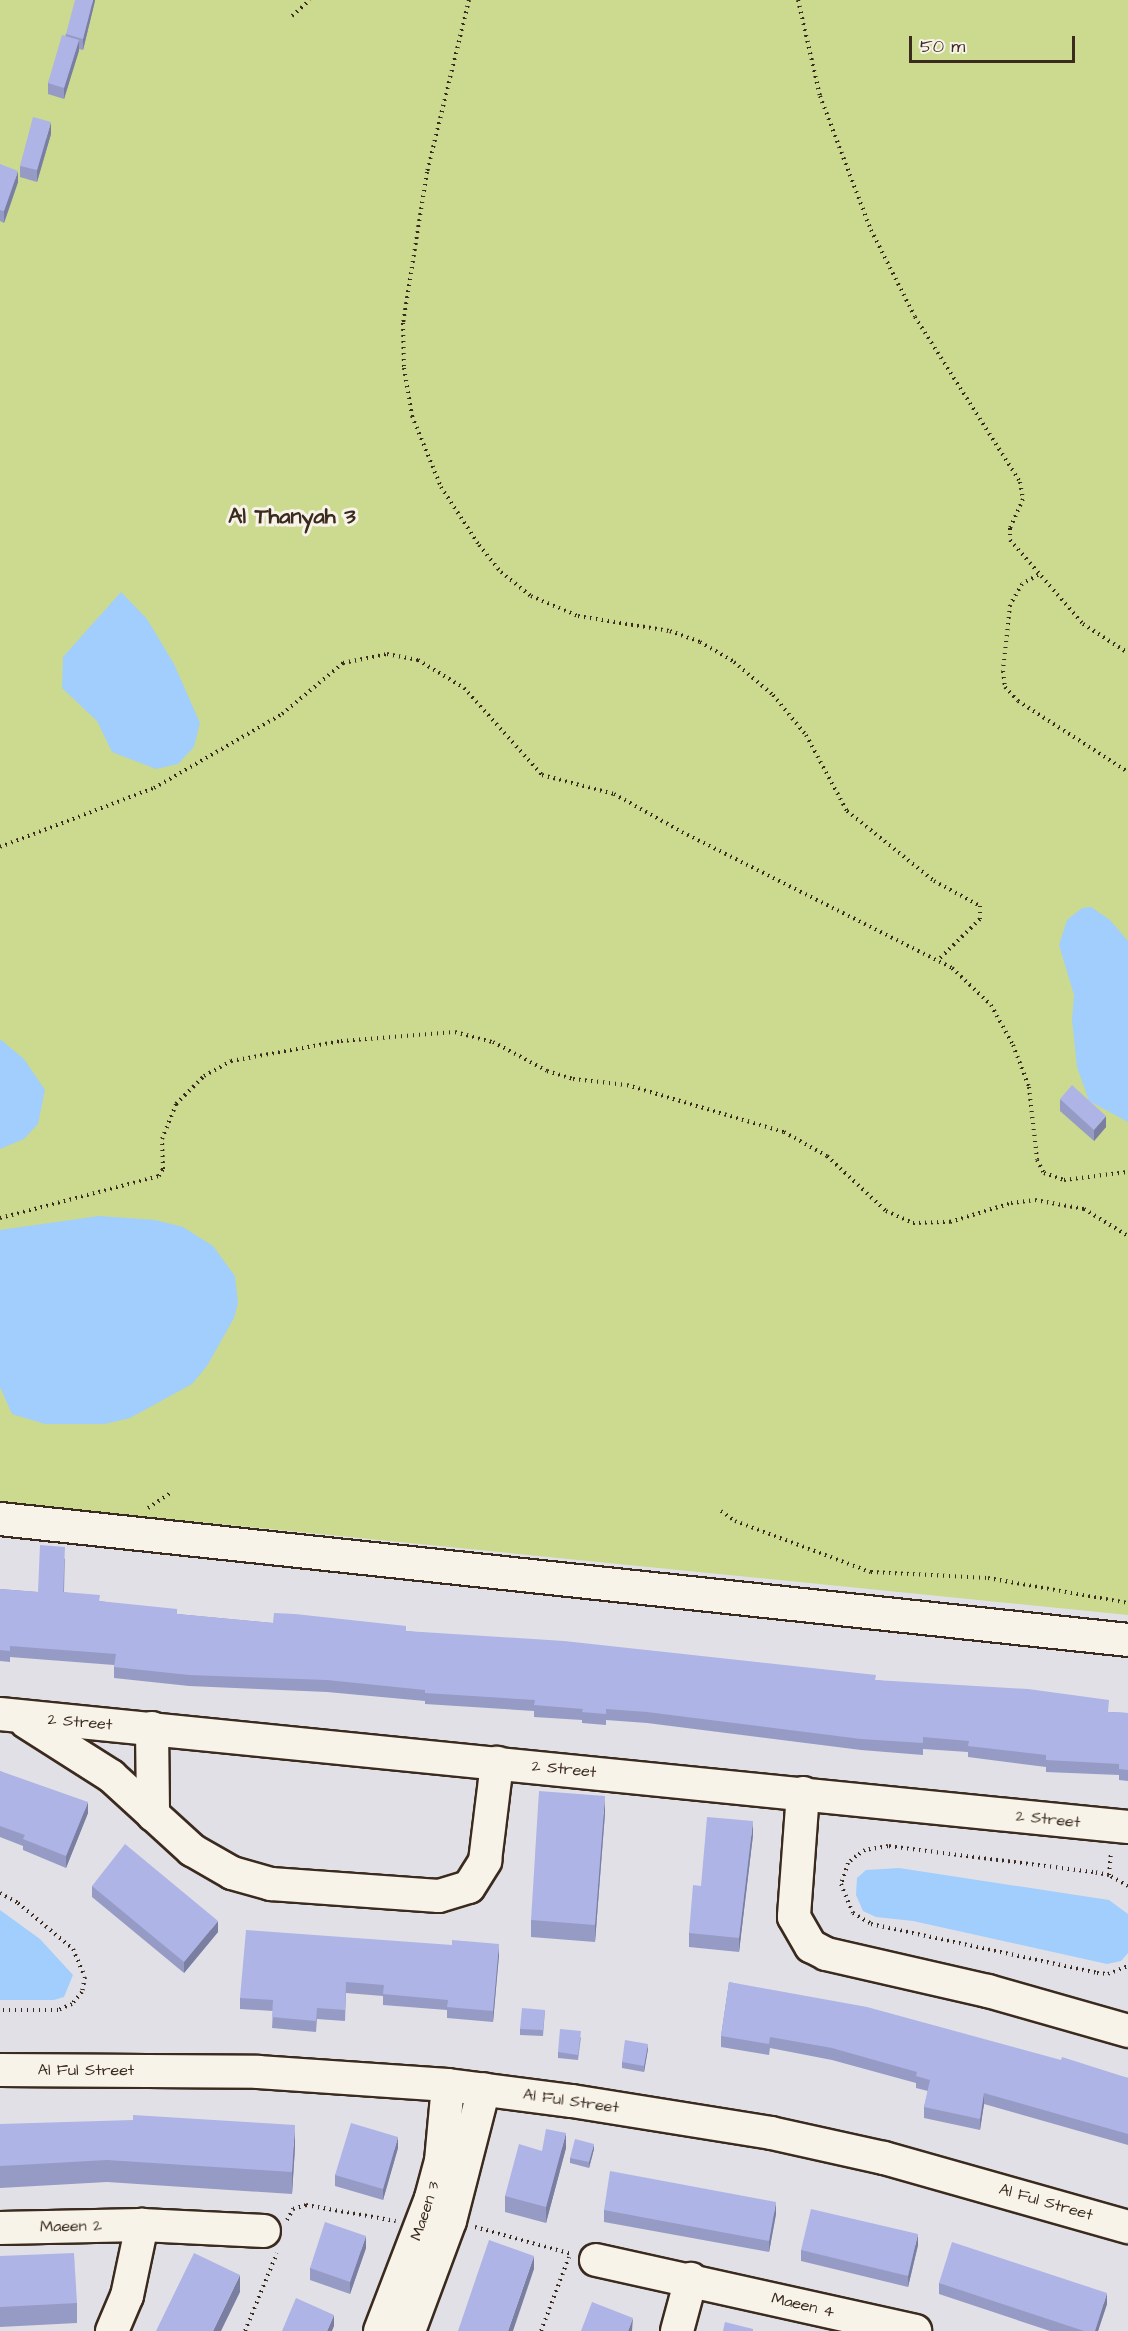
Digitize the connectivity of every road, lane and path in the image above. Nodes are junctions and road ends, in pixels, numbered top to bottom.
1 (310, 0) edge
2 (469, 0) edge
3 (798, 0) edge
4 (292, 16) dead end
5 (1038, 575) junction
6 (1128, 652) edge
7 (1128, 772) edge
8 (0, 847) edge
9 (939, 959) junction
10 (1128, 1172) edge
11 (0, 1218) edge
12 (1128, 1236) edge
13 (721, 1511) dead end
14 (0, 1519) edge
15 (1128, 1603) edge
16 (1128, 1640) edge
17 (6, 1715) edge
18 (152, 1728) junction
19 (497, 1763) junction
20 (803, 1793) junction
21 (153, 1815) junction
22 (1128, 1827) edge
23 (1128, 1886) edge
24 (0, 1893) edge
25 (1128, 1966) edge
26 (0, 2010) edge
27 (1128, 2031) edge
28 (0, 2070) edge
29 (448, 2085) junction
30 (484, 2089) junction
31 (435, 2223) junction
32 (142, 2225) junction
33 (1128, 2227) edge
34 (0, 2228) edge
35 (277, 2232) junction
36 (583, 2257) junction
37 (691, 2279) junction
38 (112, 2331) edge
39 (245, 2331) edge
40 (380, 2331) edge
41 (409, 2331) edge
42 (541, 2331) edge
43 (677, 2331) edge
44 (915, 2331) edge

1 - 4 path
2 - 9 path
3 - 5 path
5 - 6 path
5 - 7 path
8 - 9 path
9 - 10 path
11 - 12 path
13 - 15 path
14 - 16 street
17 - 18 street, 2 Street
17 - 21 street
18 - 19 street, 2 Street
18 - 21 street
19 - 20 street, 2 Street
19 - 21 street
20 - 22 street, 2 Street
20 - 27 street
23 - 25 path
24 - 26 path
28 - 29 street, Al Ful Street
29 - 30 street, Al Ful Street
29 - 31 street, Maeen 3
30 - 31 street, Maeen 3
30 - 33 street, Al Ful Street
31 - 35 path
31 - 36 path
31 - 40 street, Maeen 3
31 - 41 street, Maeen 3
32 - 34 street, Maeen 2
32 - 35 street, Maeen 2
32 - 38 street
35 - 39 path
36 - 37 street, Maeen 4
36 - 42 path
37 - 43 street
37 - 44 street, Maeen 4

